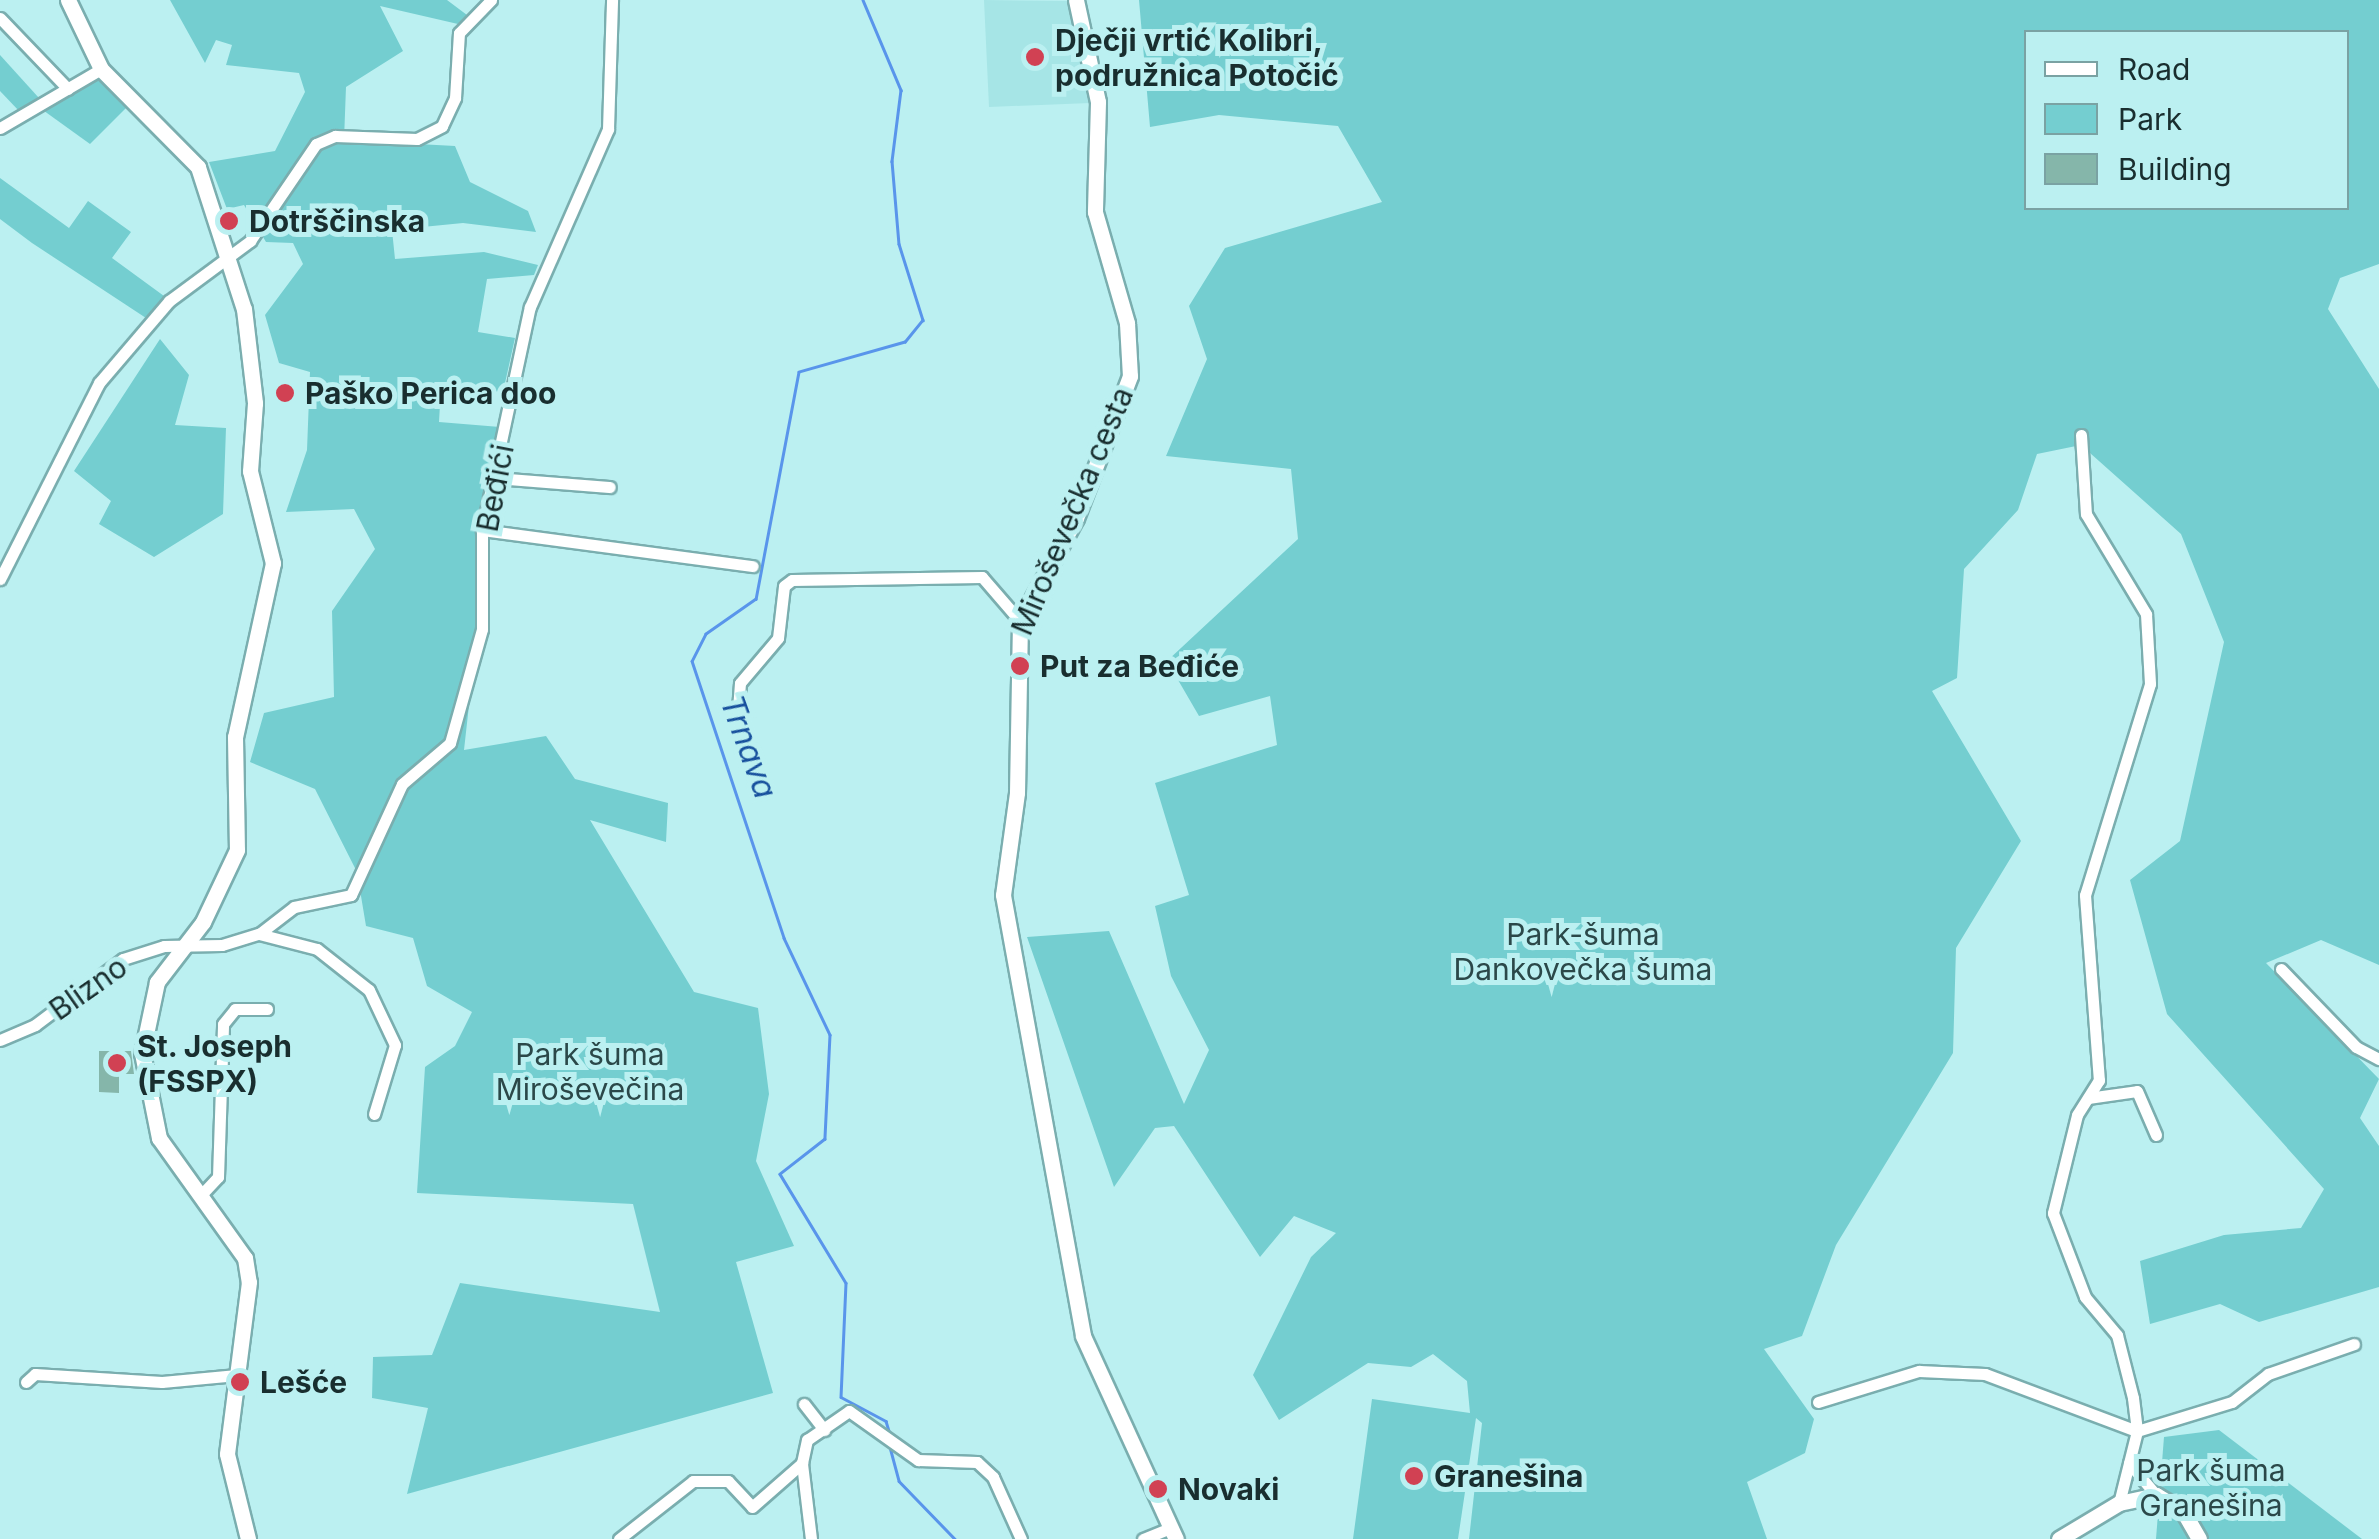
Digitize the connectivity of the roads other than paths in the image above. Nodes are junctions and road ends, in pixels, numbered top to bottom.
1 (68, 0) edge
2 (491, 0) edge
3 (612, 0) edge
4 (1076, 0) edge
5 (0, 18) edge
6 (100, 70) junction
7 (68, 89) junction
8 (0, 128) edge
9 (227, 257) junction
10 (2080, 435) dead end
11 (495, 478) junction
12 (610, 488) dead end
13 (482, 530) junction
14 (753, 566) dead end
15 (0, 579) edge
16 (1020, 621) junction
17 (736, 736) dead end
18 (259, 934) junction
19 (179, 946) junction
20 (2281, 969) dead end
21 (267, 1009) dead end
22 (0, 1040) edge
23 (2379, 1059) edge
24 (2088, 1098) junction
25 (374, 1114) dead end
26 (2156, 1134) dead end
27 (200, 1195) junction
28 (2354, 1344) dead end
29 (237, 1375) junction
30 (26, 1382) dead end
31 (1818, 1402) dead end
32 (804, 1404) dead end
33 (824, 1430) junction
34 (2137, 1431) junction
35 (2129, 1462) junction
36 (802, 1464) junction
37 (2156, 1495) junction
38 (2119, 1503) junction
39 (1173, 1534) edge
40 (248, 1539) edge
41 (619, 1539) edge
42 (811, 1539) edge
43 (1021, 1539) edge
44 (1143, 1539) edge
45 (2059, 1539) edge
46 (2199, 1539) edge

1 - 6 street
2 - 9 street
3 - 11 street, Beđići
4 - 16 street, Miroševečka cesta
5 - 7 street
6 - 7 street
6 - 9 street
7 - 8 street
9 - 15 street
9 - 19 street
10 - 24 street
11 - 12 street
11 - 13 street, Beđići
13 - 14 street
13 - 18 street, Beđići
16 - 17 street
16 - 39 street, Miroševečka cesta
18 - 19 street, Blizno
18 - 25 street
19 - 22 street, Blizno
19 - 27 street
20 - 23 street
21 - 27 street
24 - 26 street
24 - 34 street
27 - 29 street
28 - 34 street
29 - 30 street
29 - 40 street
31 - 34 street
32 - 33 street
33 - 36 street
33 - 43 street
34 - 35 street
35 - 37 street
35 - 38 street
36 - 41 street
36 - 42 street
37 - 38 street
37 - 46 street
38 - 45 street
39 - 44 street

